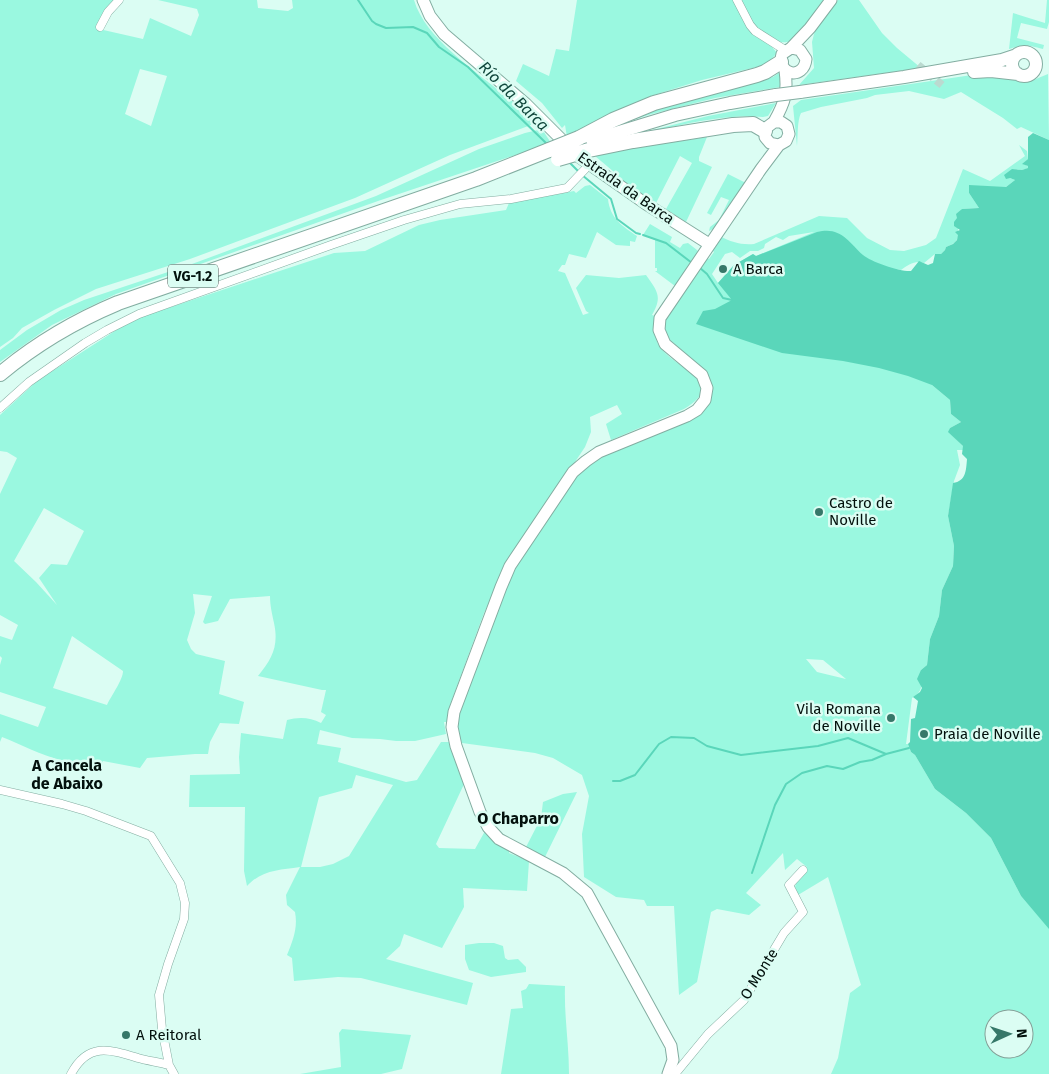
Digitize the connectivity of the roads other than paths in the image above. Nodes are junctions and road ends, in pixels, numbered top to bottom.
1 (119, 0) edge
2 (422, 0) edge
3 (737, 0) edge
4 (831, 0) edge
5 (100, 26) dead end
6 (810, 28) junction
7 (805, 55) junction
8 (1014, 56) junction
9 (785, 58) junction
10 (797, 72) junction
11 (1018, 74) junction
12 (904, 77) junction
13 (782, 95) junction
14 (787, 126) junction
15 (769, 131) junction
16 (583, 144) junction
17 (779, 145) junction
18 (589, 165) junction
19 (761, 169) junction
20 (709, 244) junction
21 (0, 374) edge
22 (0, 408) edge
23 (0, 790) edge
24 (803, 870) dead end
25 (673, 1056) junction
26 (686, 1060) junction
27 (169, 1064) junction
28 (71, 1074) edge
29 (174, 1074) edge
30 (668, 1074) edge
31 (675, 1074) edge

1 - 5 street
2 - 18 street, Estrada da Barca
3 - 9 street
4 - 6 street
6 - 7 street
6 - 9 street
7 - 9 street
7 - 10 street
8 - 11 main road
8 - 11 main road
8 - 12 main road
9 - 10 street
9 - 13 street
9 - 16 highway
10 - 13 street
11 - 12 main road
12 - 13 main road, bridge
13 - 14 street
13 - 15 street
13 - 16 main road
14 - 15 street
14 - 17 street
15 - 16 highway
15 - 17 street
15 - 19 street
16 - 21 highway, VG-1.2, bridge
17 - 19 street
18 - 20 street, Estrada da Barca
18 - 22 street
19 - 20 street
20 - 25 street
23 - 27 street
24 - 26 street, O Monte
25 - 26 street
25 - 30 street
26 - 31 street
27 - 28 street
27 - 29 street

